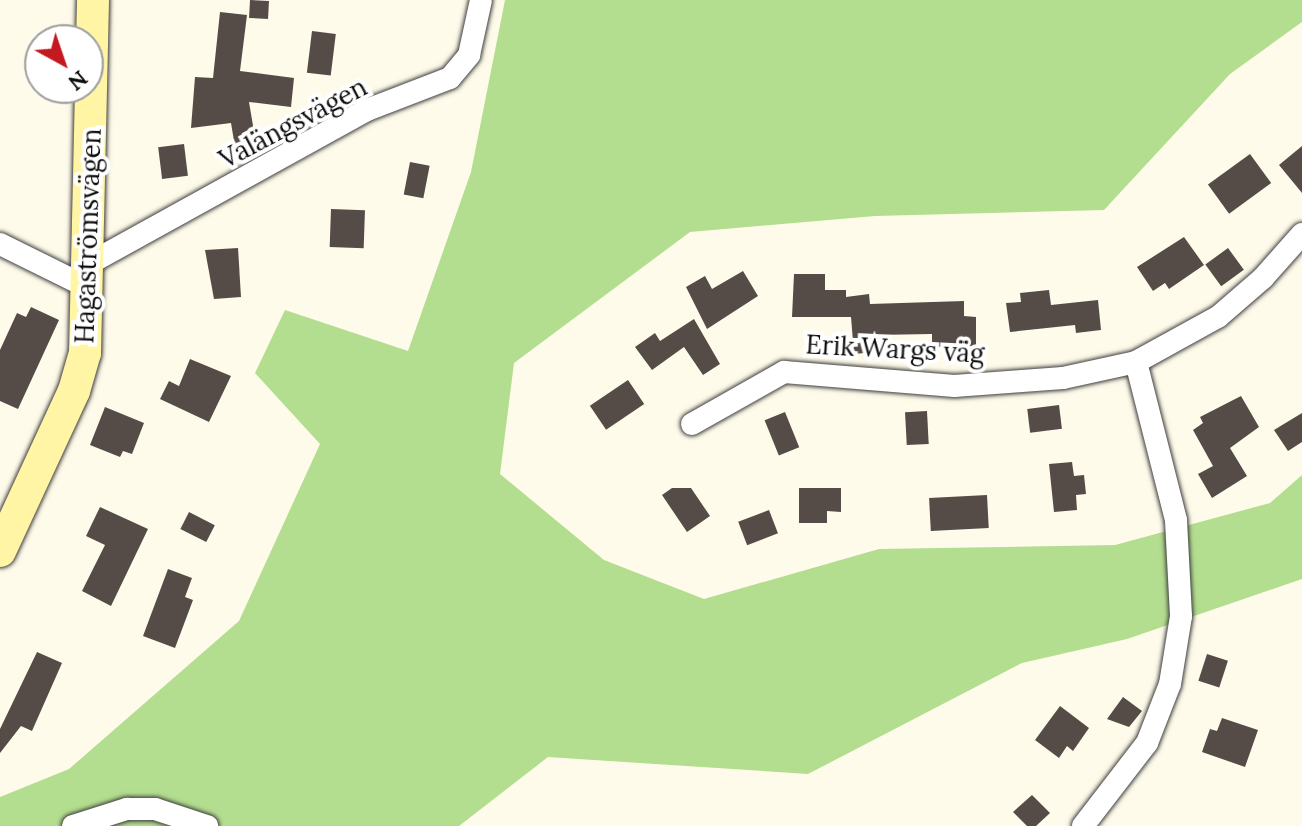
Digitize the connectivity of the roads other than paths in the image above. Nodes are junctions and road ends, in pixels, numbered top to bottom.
1 (93, 0) edge
2 (481, 0) edge
3 (1302, 234) edge
4 (0, 244) edge
5 (89, 276) junction
6 (1136, 362) junction
7 (692, 424) dead end
8 (0, 551) edge
9 (73, 826) edge
10 (207, 826) edge
11 (1083, 826) edge

1 - 5 street, Hagaströmsvägen
2 - 5 street, Valängsvägen
3 - 6 street, Erik Wargs väg
4 - 5 street
5 - 8 street, Hagaströmsvägen
6 - 7 street, Erik Wargs väg
6 - 11 street
9 - 10 street

